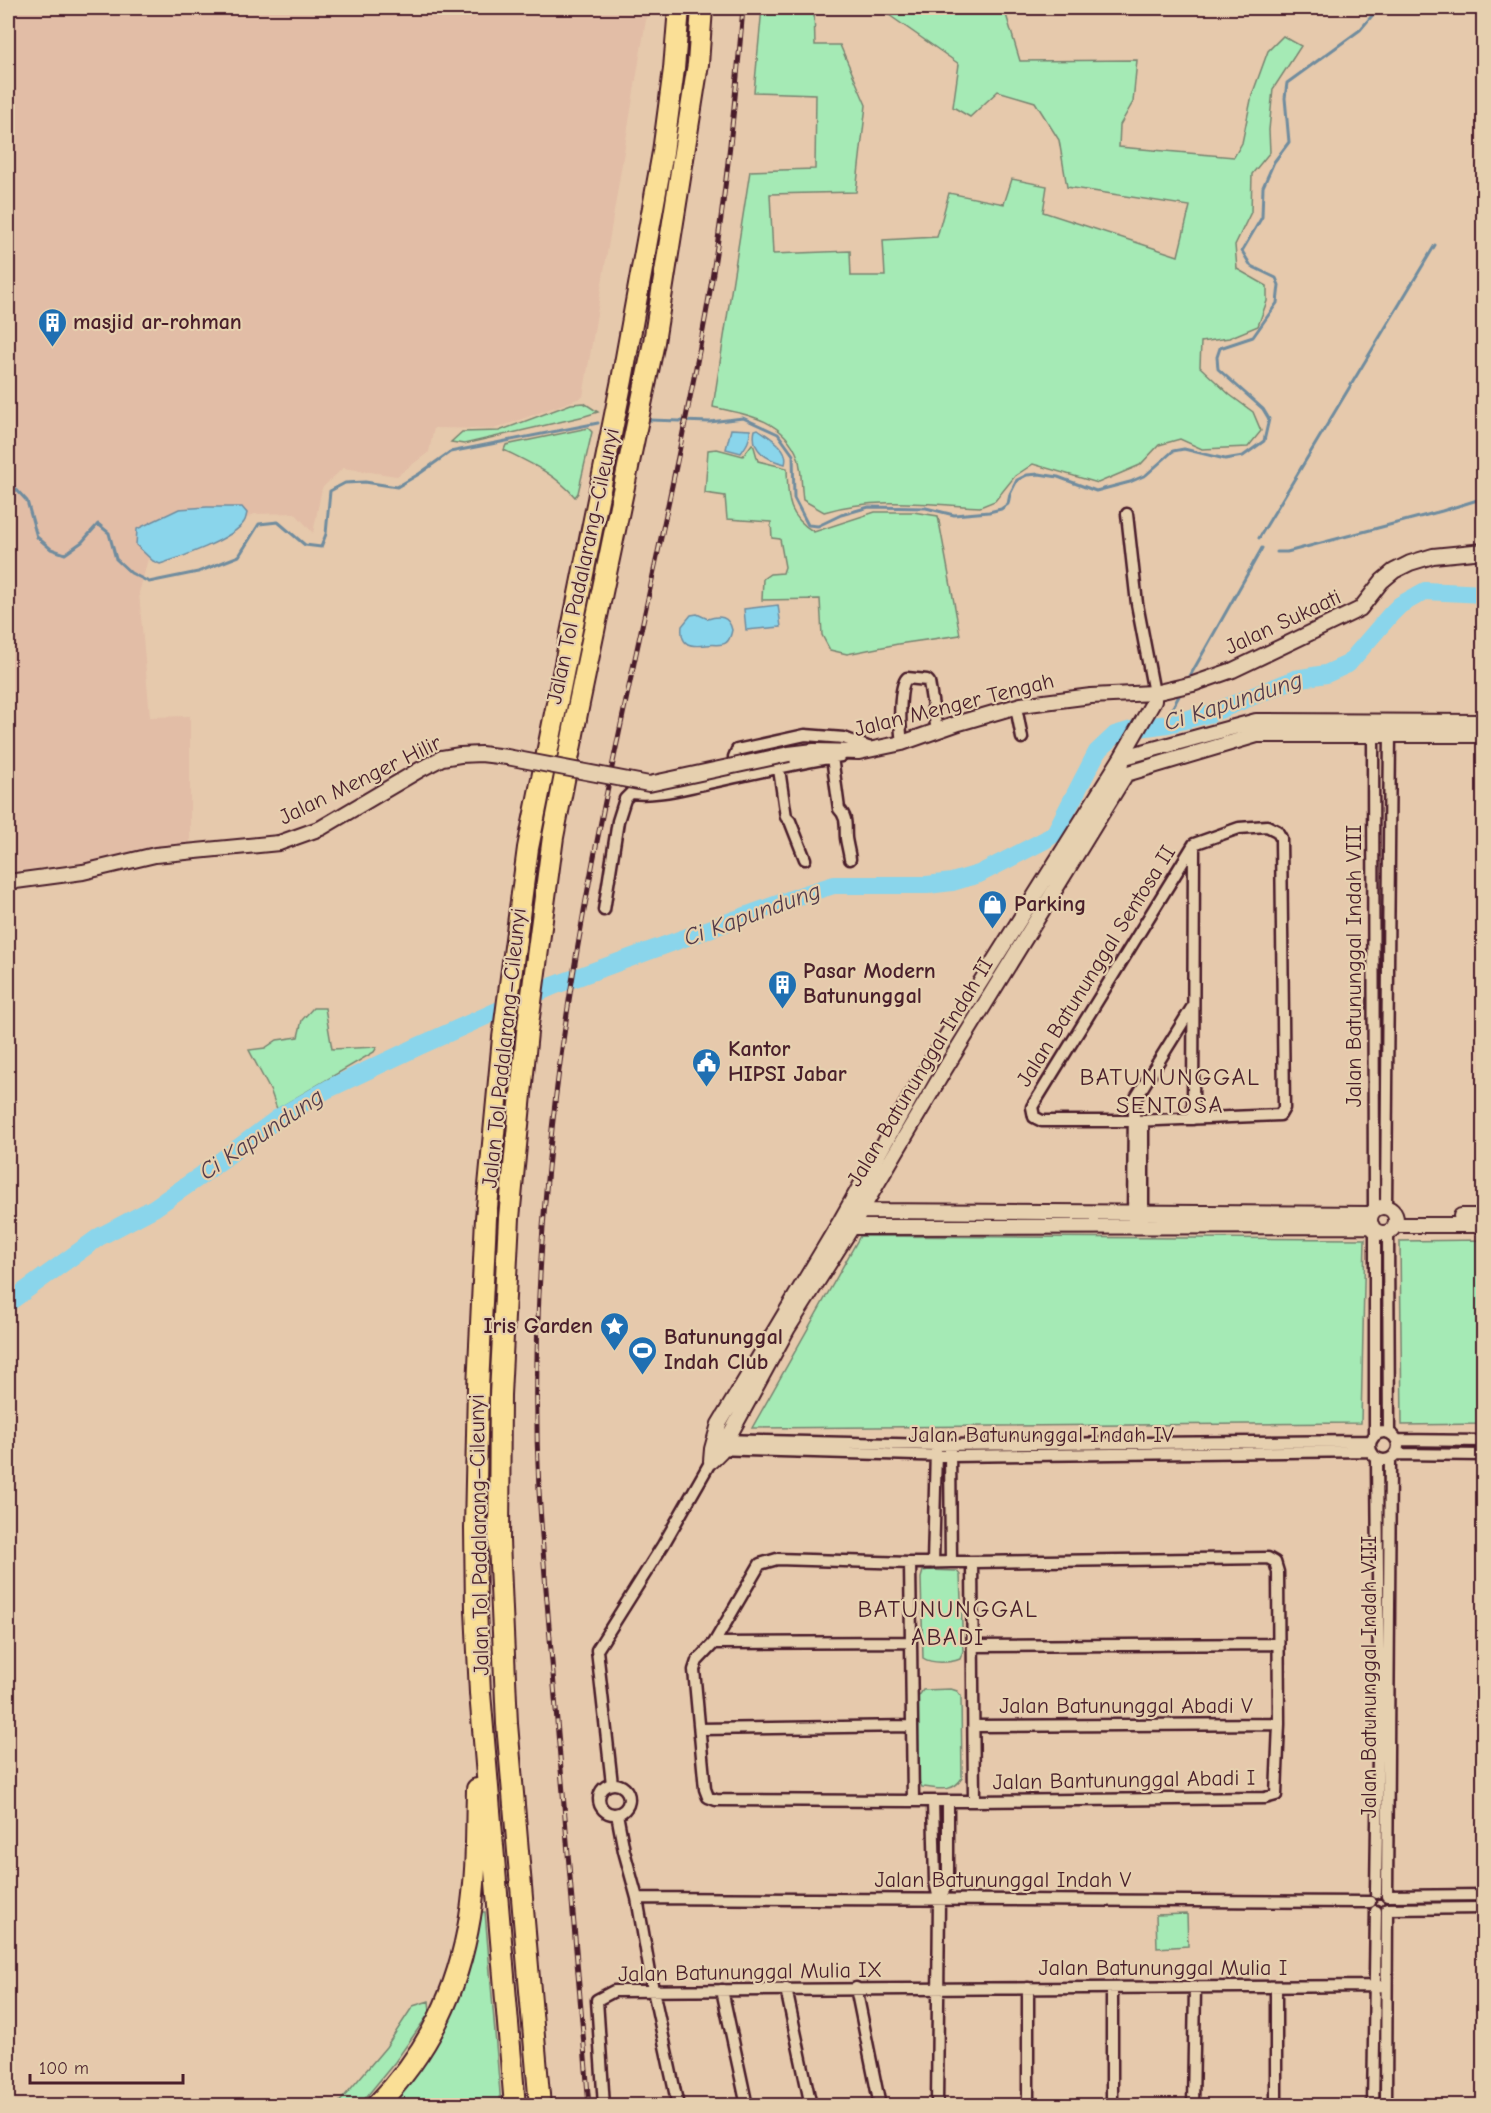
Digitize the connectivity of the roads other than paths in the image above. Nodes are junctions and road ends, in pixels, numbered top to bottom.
1 (679, 8) edge
2 (702, 8) edge
3 (1127, 514) dead end
4 (1484, 551) edge
5 (1154, 697) junction
6 (1016, 706) junction
7 (1484, 722) edge
8 (1373, 729) junction
9 (1390, 729) junction
10 (937, 731) junction
11 (1484, 735) edge
12 (1022, 738) dead end
13 (902, 743) junction
14 (866, 751) junction
15 (832, 758) junction
16 (1121, 759) junction
17 (779, 769) junction
18 (1126, 774) junction
19 (735, 778) junction
20 (623, 781) joint
21 (1194, 844) junction
22 (805, 859) dead end
23 (850, 859) dead end
24 (8, 882) edge
25 (604, 910) dead end
26 (1193, 1006) junction
27 (1193, 1119) junction
28 (1138, 1121) junction
29 (861, 1210) junction
30 (1484, 1215) edge
31 (846, 1219) junction
32 (1138, 1219) junction
33 (1382, 1220) junction
34 (1484, 1225) edge
35 (1393, 1436) junction
36 (1484, 1441) edge
37 (1373, 1446) junction
38 (717, 1448) junction
39 (936, 1450) junction
40 (950, 1450) junction
41 (1484, 1455) edge
42 (1393, 1456) junction
43 (972, 1562) junction
44 (910, 1563) junction
45 (933, 1563) junction
46 (951, 1563) junction
47 (911, 1642) junction
48 (714, 1643) junction
49 (1278, 1644) junction
50 (973, 1646) junction
51 (1384, 1685) junction
52 (480, 1693) junction
53 (1279, 1724) junction
54 (912, 1726) junction
55 (974, 1726) junction
56 (700, 1729) junction
57 (612, 1784) junction
58 (913, 1801) junction
59 (948, 1801) junction
60 (974, 1801) junction
61 (933, 1802) junction
62 (616, 1814) junction
63 (1484, 1895) edge
64 (637, 1898) junction
65 (939, 1899) junction
66 (1379, 1902) junction
67 (1484, 1908) edge
68 (1373, 1986) junction
69 (1386, 1986) junction
70 (856, 1988) junction
71 (939, 1988) junction
72 (1028, 1988) junction
73 (1112, 1988) junction
74 (1195, 1988) junction
75 (1276, 1988) junction
76 (786, 1989) junction
77 (653, 1990) junction
78 (722, 1990) junction
79 (532, 2010) junction
80 (376, 2106) edge
81 (515, 2106) edge
82 (540, 2106) edge
83 (552, 2106) edge
84 (604, 2106) edge
85 (678, 2106) edge
86 (747, 2106) edge
87 (812, 2106) edge
88 (880, 2106) edge
89 (937, 2106) edge
90 (1028, 2106) edge
91 (1112, 2106) edge
92 (1193, 2106) edge
93 (1276, 2106) edge
94 (1374, 2106) edge
95 (1386, 2106) edge

1 - 52 highway, Jalan Tol Padalarang–Cileunyi
2 - 79 highway, Jalan Tol Padalarang–Cileunyi
3 - 5 street
4 - 5 street, Jalan Sukaati
5 - 6 street, Jalan Menger Tengah
5 - 16 street, Jalan Batununggal Indah II
6 - 10 street, Jalan Menger Tengah
6 - 12 street
7 - 9 street
8 - 9 street
8 - 16 street
8 - 18 street
8 - 33 street, Jalan Batununggal Indah VIII
9 - 11 street
9 - 33 street, Jalan Batununggal Indah VIII
10 - 13 street, Jalan Menger Tengah
10 - 13 street
13 - 14 street, Jalan Menger Tengah
14 - 15 street
14 - 19 street
14 - 20 street, Jalan Menger Tengah, bridge
15 - 17 street
15 - 23 street
16 - 18 street
16 - 31 street, Jalan Batununggal Indah II
17 - 19 street
17 - 22 street
18 - 29 street, Jalan Batununggal Indah II
19 - 25 street
20 - 24 street, Jalan Menger Hilir, bridge
21 - 26 street
21 - 27 street
21 - 28 street, Jalan Batununggal Sentosa II
26 - 27 street
26 - 28 street
27 - 28 street
28 - 32 street
29 - 31 street
29 - 32 street
30 - 33 street
31 - 32 street
31 - 38 street, Jalan Batununggal Indah II
32 - 33 street
33 - 34 street
33 - 35 street, Jalan Batununggal Indah VIII
33 - 37 street, Jalan Batununggal Indah VIII
35 - 36 street
35 - 37 street
35 - 42 street
37 - 40 street, Jalan Batununggal Indah IV
37 - 42 street
37 - 51 street, Jalan Batununggal Indah VIII
38 - 39 street, Jalan Batununggal Indah IV
38 - 57 street
39 - 40 street, Jalan Batununggal Indah IV
39 - 45 street
40 - 46 street
41 - 42 street
42 - 51 street, Jalan Batununggal Indah VIII
43 - 46 street
43 - 49 street, Jalan Bantununggal Abadi I
43 - 50 street
44 - 45 street
44 - 47 street
44 - 48 street
45 - 46 street
47 - 48 street
47 - 54 street
48 - 56 street
49 - 50 street
49 - 53 street, Jalan Bantununggal Abadi I
50 - 55 street
51 - 66 street, Jalan Batununggal Indah VIII
52 - 80 highway
52 - 81 highway, Jalan Tol Padalarang–Cileunyi
53 - 55 street, Jalan Batununggal Abadi V
53 - 60 street, Jalan Bantununggal Abadi I
54 - 56 street
54 - 58 street
55 - 60 street
56 - 58 street
57 - 62 street
57 - 62 street
58 - 61 street
59 - 60 street
59 - 61 street
59 - 65 street
61 - 65 street
62 - 64 street
63 - 66 street, Jalan Batununggal Indah V
64 - 65 street, Jalan Batununggal Indah V
64 - 77 street
65 - 66 street, Jalan Batununggal Indah V
65 - 71 street
66 - 67 street, Jalan Batununggal Indah V
66 - 68 street, Jalan Batununggal Indah VIII
66 - 69 street, Jalan Batununggal Indah VIII
68 - 69 street, Jalan Batununggal Mulia I
68 - 75 street, Jalan Batununggal Mulia I
68 - 94 street, Jalan Batununggal Indah VIII
69 - 95 street, Jalan Batununggal Indah VIII
70 - 71 street, Jalan Batununggal Mulia IX
70 - 76 street, Jalan Batununggal Mulia IX
70 - 88 street
71 - 72 street, Jalan Batununggal Mulia I
71 - 89 street
72 - 73 street, Jalan Batununggal Mulia I
72 - 90 street
73 - 74 street, Jalan Batununggal Mulia I
73 - 91 street
74 - 75 street, Jalan Batununggal Mulia I
74 - 92 street
75 - 93 street
76 - 78 street, Jalan Batununggal Mulia IX
76 - 87 street
77 - 78 street, Jalan Batununggal Mulia IX
77 - 84 street, Jalan Batununggal Mulia IX
77 - 85 street
78 - 86 street
79 - 82 highway, Jalan Tol Padalarang–Cileunyi
79 - 83 highway

